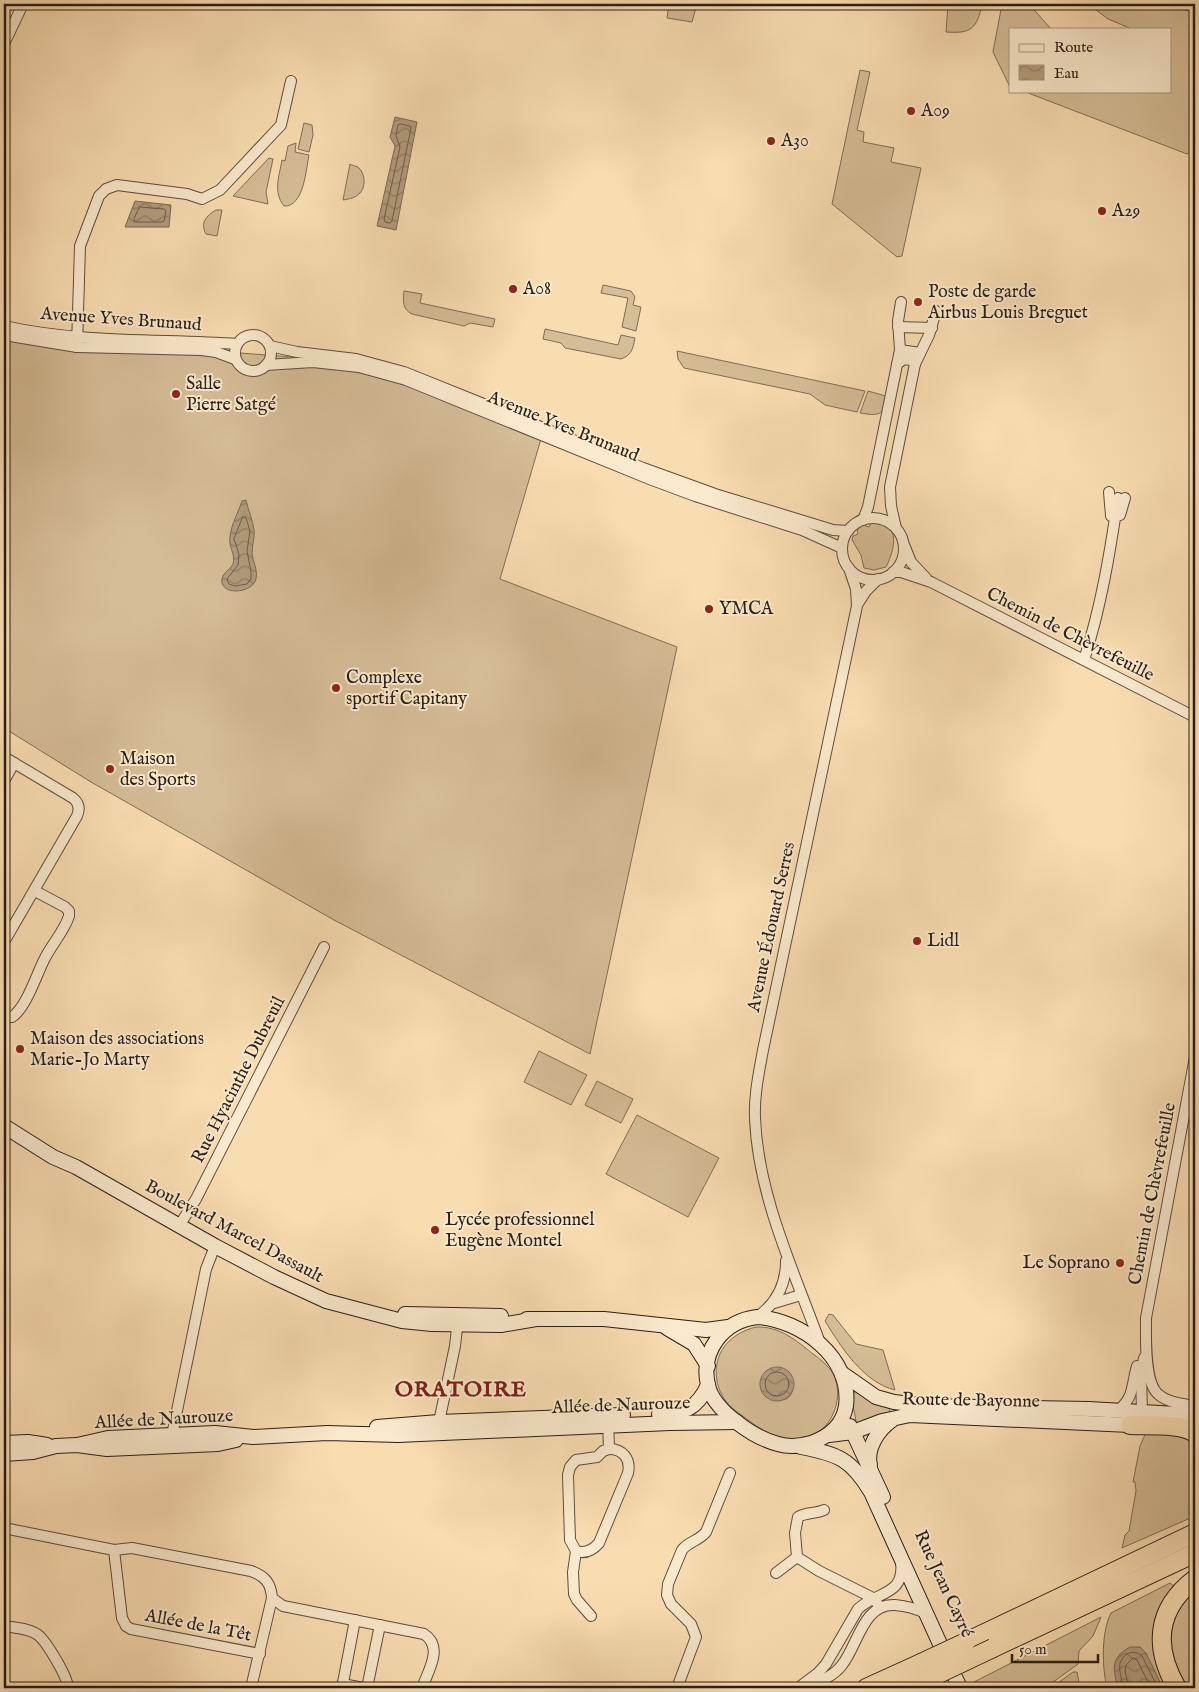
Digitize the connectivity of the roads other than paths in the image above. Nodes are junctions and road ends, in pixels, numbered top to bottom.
1 (23, 4) edge
2 (4, 44) edge
3 (291, 81) dead end
4 (901, 302) dead end
5 (936, 311) dead end
6 (4, 326) edge
7 (898, 327) junction
8 (932, 328) junction
9 (4, 335) edge
10 (77, 342) junction
11 (236, 344) junction
12 (270, 346) junction
13 (900, 350) junction
14 (920, 353) junction
15 (235, 359) junction
16 (897, 364) junction
17 (915, 364) junction
18 (266, 365) junction
19 (863, 520) junction
20 (896, 528) junction
21 (848, 531) junction
22 (1112, 538) junction
23 (904, 547) junction
24 (842, 548) junction
25 (849, 568) junction
26 (893, 572) junction
27 (878, 579) junction
28 (931, 582) junction
29 (857, 606) junction
30 (1084, 660) junction
31 (1195, 717) edge
32 (4, 757) edge
33 (14, 763) junction
34 (4, 781) edge
35 (35, 891) junction
36 (4, 942) edge
37 (324, 947) dead end
38 (4, 1017) edge
39 (1195, 1057) edge
40 (4, 1115) edge
41 (4, 1126) edge
42 (76, 1167) junction
43 (179, 1226) junction
44 (215, 1246) junction
45 (786, 1255) junction
46 (801, 1295) junction
47 (774, 1303) junction
48 (757, 1317) junction
49 (458, 1320) junction
50 (665, 1326) junction
51 (728, 1328) junction
52 (1146, 1336) junction
53 (820, 1344) junction
54 (1146, 1349) junction
55 (708, 1366) junction
56 (843, 1374) junction
57 (708, 1385) junction
58 (1195, 1406) edge
59 (1119, 1410) junction
60 (1142, 1412) junction
61 (844, 1414) junction
62 (1195, 1415) edge
63 (895, 1418) junction
64 (608, 1421) junction
65 (1049, 1421) junction
66 (737, 1422) junction
67 (1130, 1425) joint
68 (435, 1428) junction
69 (853, 1432) junction
70 (1195, 1432) edge
71 (829, 1435) junction
72 (170, 1441) junction
73 (4, 1443) edge
74 (56, 1446) junction
75 (795, 1446) junction
76 (609, 1448) junction
77 (4, 1454) edge
78 (871, 1471) junction
79 (730, 1472) dead end
80 (880, 1501) junction
81 (824, 1510) dead end
82 (1195, 1522) edge
83 (4, 1528) edge
84 (1195, 1533) edge
85 (114, 1550) junction
86 (576, 1551) junction
87 (1156, 1551) junction
88 (1195, 1553) edge
89 (900, 1555) junction
90 (797, 1557) junction
91 (776, 1573) dead end
92 (1195, 1579) edge
93 (272, 1598) junction
94 (873, 1598) junction
95 (880, 1608) junction
96 (925, 1613) junction
97 (591, 1616) dead end
98 (355, 1620) junction
99 (380, 1625) junction
100 (4, 1626) edge
101 (260, 1654) junction
102 (927, 1670) junction
103 (342, 1686) edge
104 (69, 1688) edge
105 (251, 1688) edge
106 (366, 1688) edge
107 (422, 1688) edge
108 (677, 1688) edge
109 (798, 1688) edge
110 (803, 1688) edge
111 (866, 1688) edge
112 (907, 1688) edge
113 (960, 1688) edge
114 (970, 1688) edge
115 (1177, 1688) edge

1 - 2 street
3 - 10 street
4 - 7 street
5 - 8 street
6 - 10 street, Avenue Yves Brunaud
7 - 8 street
7 - 13 street
8 - 14 street
9 - 10 street, Avenue Yves Brunaud
10 - 11 street, Avenue Yves Brunaud
10 - 15 street, Avenue Yves Brunaud
11 - 12 street
11 - 15 street
12 - 18 street
12 - 21 street, Avenue Yves Brunaud
13 - 14 street
13 - 16 street
14 - 17 street
15 - 18 street
16 - 17 street
16 - 19 street
17 - 20 street
18 - 24 street, Avenue Yves Brunaud
19 - 20 street
19 - 21 street
20 - 23 street
21 - 24 street
22 - 22 street
22 - 30 street
23 - 26 street
23 - 28 street, Chemin de Chèvrefeuille
24 - 25 street
25 - 27 street
25 - 29 street, Avenue Édouard Serres
26 - 27 street
26 - 28 street, Chemin de Chèvrefeuille
27 - 29 street, Avenue Édouard Serres
28 - 30 street, Chemin de Chèvrefeuille
29 - 45 street, Avenue Édouard Serres
30 - 31 street, Chemin de Chèvrefeuille
32 - 33 street
33 - 34 street
33 - 35 street
35 - 36 street
35 - 38 street
37 - 43 street, Rue Hyacinthe Dubreuil
39 - 52 street, Chemin de Chèvrefeuille
40 - 42 main road, Boulevard Marcel Dassault
41 - 42 main road, Boulevard Marcel Dassault
42 - 43 main road, Boulevard Marcel Dassault
43 - 44 main road, Boulevard Marcel Dassault
44 - 49 main road, Boulevard Marcel Dassault
44 - 72 street
45 - 46 street, Avenue Édouard Serres
45 - 47 street, Avenue Édouard Serres
46 - 47 street, Avenue Édouard Serres
46 - 53 street, Avenue Édouard Serres
47 - 48 street, Avenue Édouard Serres
48 - 51 main road
48 - 53 main road
49 - 50 main road, Boulevard Marcel Dassault
49 - 68 street
50 - 51 main road, Boulevard Marcel Dassault
50 - 55 main road, Boulevard Marcel Dassault
51 - 55 main road
52 - 54 street, Chemin de Chèvrefeuille
52 - 59 street, Chemin de Chèvrefeuille
53 - 56 main road
54 - 58 street, Chemin de Chèvrefeuille
54 - 60 street, Chemin de Chèvrefeuille
55 - 57 main road
56 - 59 main road, Route de Bayonne
56 - 61 main road
57 - 64 main road, Allée de Naurouze
57 - 66 main road
59 - 60 main road, Route de Bayonne
60 - 62 main road, Route de Bayonne
60 - 65 street, Route de Bayonne
61 - 69 main road
61 - 71 main road
63 - 65 main road, Route de Bayonne
63 - 69 main road, Route de Bayonne
63 - 78 main road
64 - 66 main road, Allée de Naurouze
64 - 68 main road, Allée de Naurouze
64 - 76 street
65 - 67 main road
66 - 75 main road
67 - 70 highway
68 - 72 main road, Allée de Naurouze
69 - 71 main road, Route de Bayonne
69 - 78 main road
71 - 75 main road
72 - 74 main road, Allée de Naurouze
73 - 74 main road
74 - 77 main road, Allée de Naurouze
75 - 80 main road
76 - 86 street
76 - 86 street
78 - 80 main road
79 - 108 street
80 - 89 main road, Rue Jean Cayré
80 - 114 main road, Rue Jean Cayré
81 - 90 street
82 - 87 highway
83 - 85 street
84 - 87 highway
85 - 93 street
85 - 101 street, Allée de la Têt
86 - 97 street
87 - 102 highway, bridge
88 - 102 highway, bridge
89 - 94 street
89 - 96 main road, Rue Jean Cayré
90 - 91 street
90 - 94 street
92 - 115 highway
93 - 98 street
93 - 101 street, Allée de la Têt
94 - 95 street
94 - 109 street
95 - 96 street
95 - 110 street
96 - 113 main road, Rue Jean Cayré
98 - 99 street
98 - 103 street
99 - 106 street
99 - 107 street
100 - 104 street
101 - 105 street, Allée de la Têt
102 - 111 highway
102 - 112 highway
103 - 106 street

